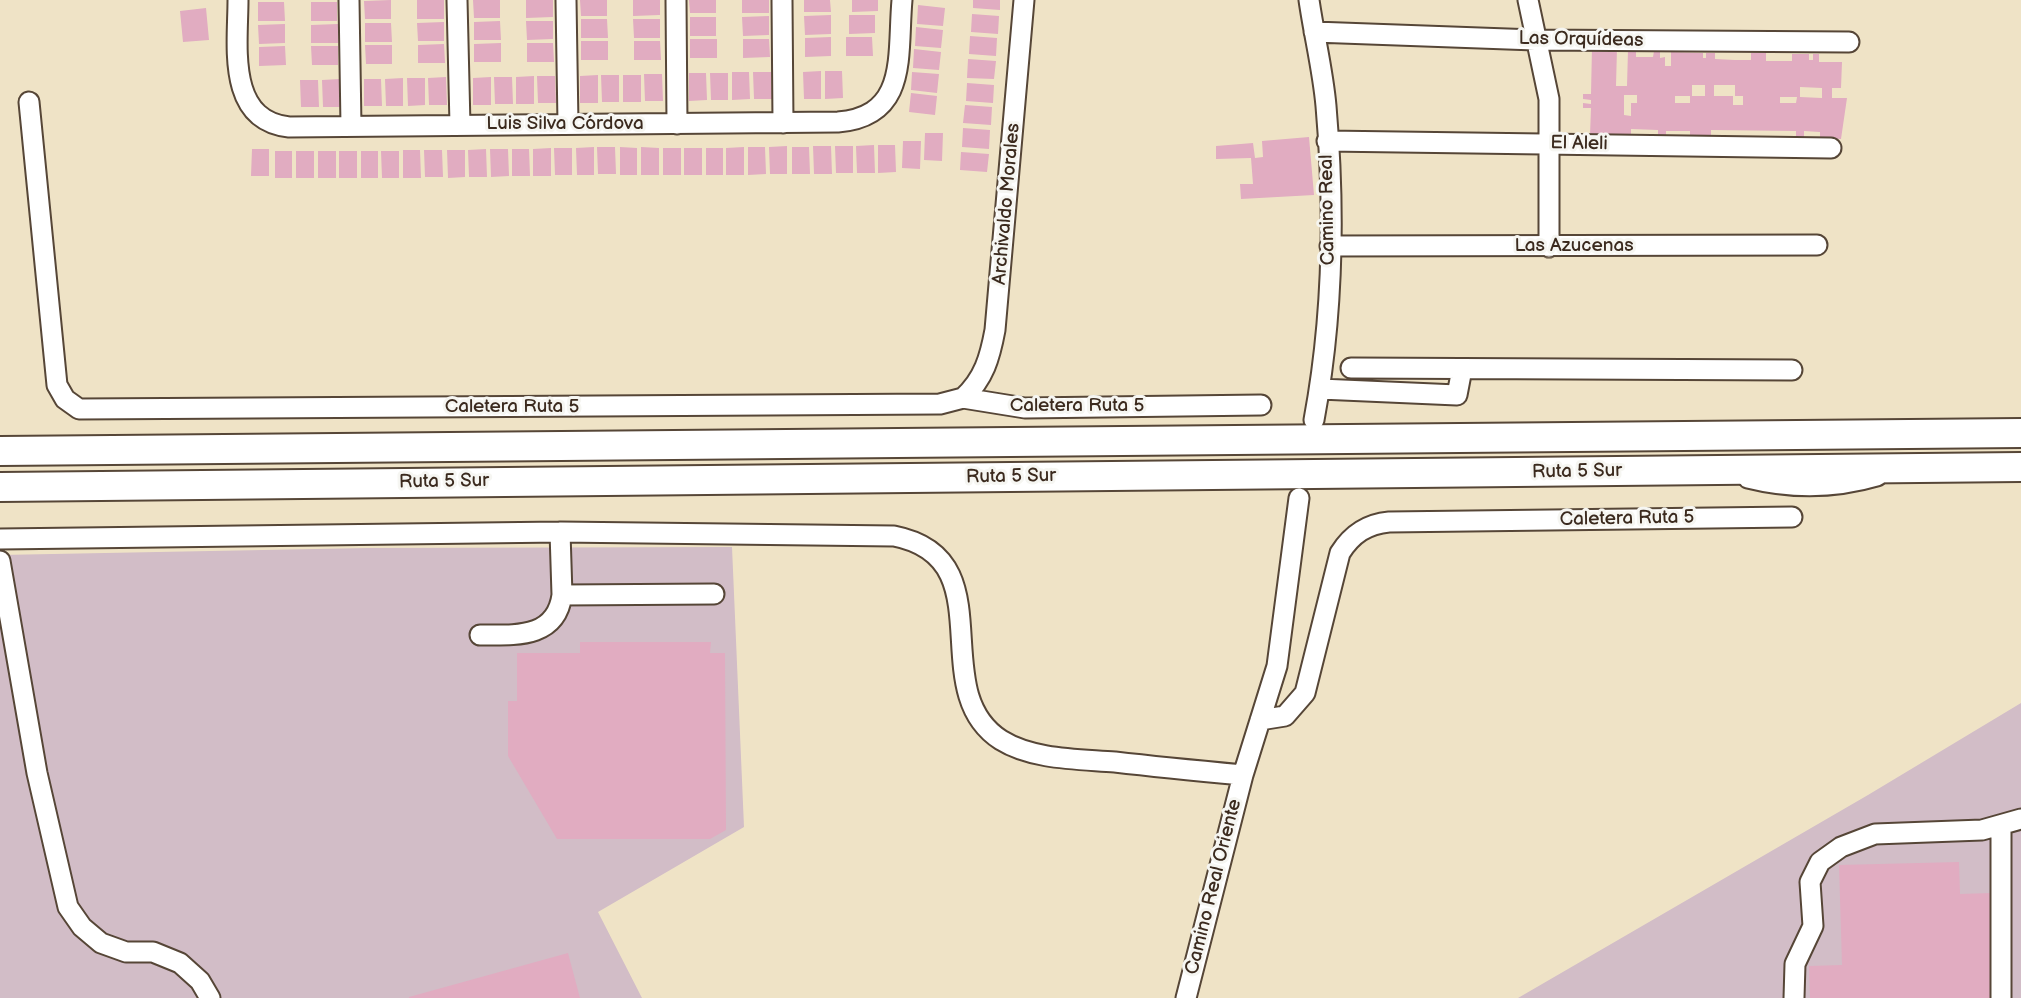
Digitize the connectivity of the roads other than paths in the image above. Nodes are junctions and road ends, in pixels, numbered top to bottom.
1 (238, 0) edge
2 (349, 0) edge
3 (457, 0) edge
4 (566, 0) edge
5 (676, 0) edge
6 (782, 0) edge
7 (901, 0) edge
8 (1024, 0) edge
9 (1309, 0) edge
10 (1528, 0) edge
11 (1314, 32) junction
12 (1535, 40) junction
13 (1849, 42) dead end
14 (29, 102) dead end
15 (783, 122) junction
16 (568, 124) junction
17 (677, 124) junction
18 (460, 125) junction
19 (352, 126) junction
20 (1327, 141) junction
21 (1551, 144) junction
22 (1831, 148) dead end
23 (1817, 245) dead end
24 (1330, 246) junction
25 (1549, 247) junction
26 (1350, 368) dead end
27 (1462, 369) junction
28 (1792, 370) dead end
29 (1320, 389) junction
30 (963, 398) junction
31 (1261, 405) dead end
32 (1314, 421) dead end
33 (2021, 433) edge
34 (0, 451) edge
35 (2021, 467) edge
36 (0, 486) edge
37 (1299, 498) dead end
38 (1792, 517) dead end
39 (560, 532) junction
40 (0, 539) edge
41 (0, 561) edge
42 (714, 594) dead end
43 (562, 595) junction
44 (480, 635) dead end
45 (1259, 720) junction
46 (1243, 775) junction
47 (2021, 819) edge
48 (2001, 825) junction
49 (210, 998) edge
50 (1186, 998) edge
51 (1794, 998) edge
52 (2001, 998) edge

1 - 19 street, Luis Silva Córdova
2 - 19 street
3 - 18 street
4 - 16 street
5 - 17 street
6 - 15 street
7 - 15 street, Luis Silva Córdova
8 - 30 street, Archivaldo Morales
9 - 11 street, Camino Real
10 - 12 street
11 - 12 street, Las Orquídeas
11 - 20 street, Camino Real
12 - 13 street, Las Orquídeas
12 - 21 street
14 - 30 street, Caletera Ruta 5
15 - 17 street, Luis Silva Córdova
16 - 17 street, Luis Silva Córdova
16 - 18 street, Luis Silva Córdova
18 - 19 street, Luis Silva Córdova
20 - 21 street, El Aleli
20 - 24 street, Camino Real
21 - 22 street, El Aleli
21 - 25 street
23 - 25 street, Las Azucenas
24 - 25 street, Las Azucenas
24 - 29 street, Camino Real
26 - 27 street
27 - 28 street
27 - 29 street
29 - 32 street, Camino Real
30 - 31 street, Caletera Ruta 5
33 - 34 highway, Ruta 5 Sur
35 - 36 highway, Ruta 5 Sur
37 - 45 street
38 - 45 street, Caletera Ruta 5
39 - 40 street
39 - 43 street
39 - 46 street
41 - 49 street
42 - 43 street
43 - 44 street
45 - 46 street
46 - 50 street, Camino Real Oriente
47 - 48 street
48 - 51 street
48 - 52 street

